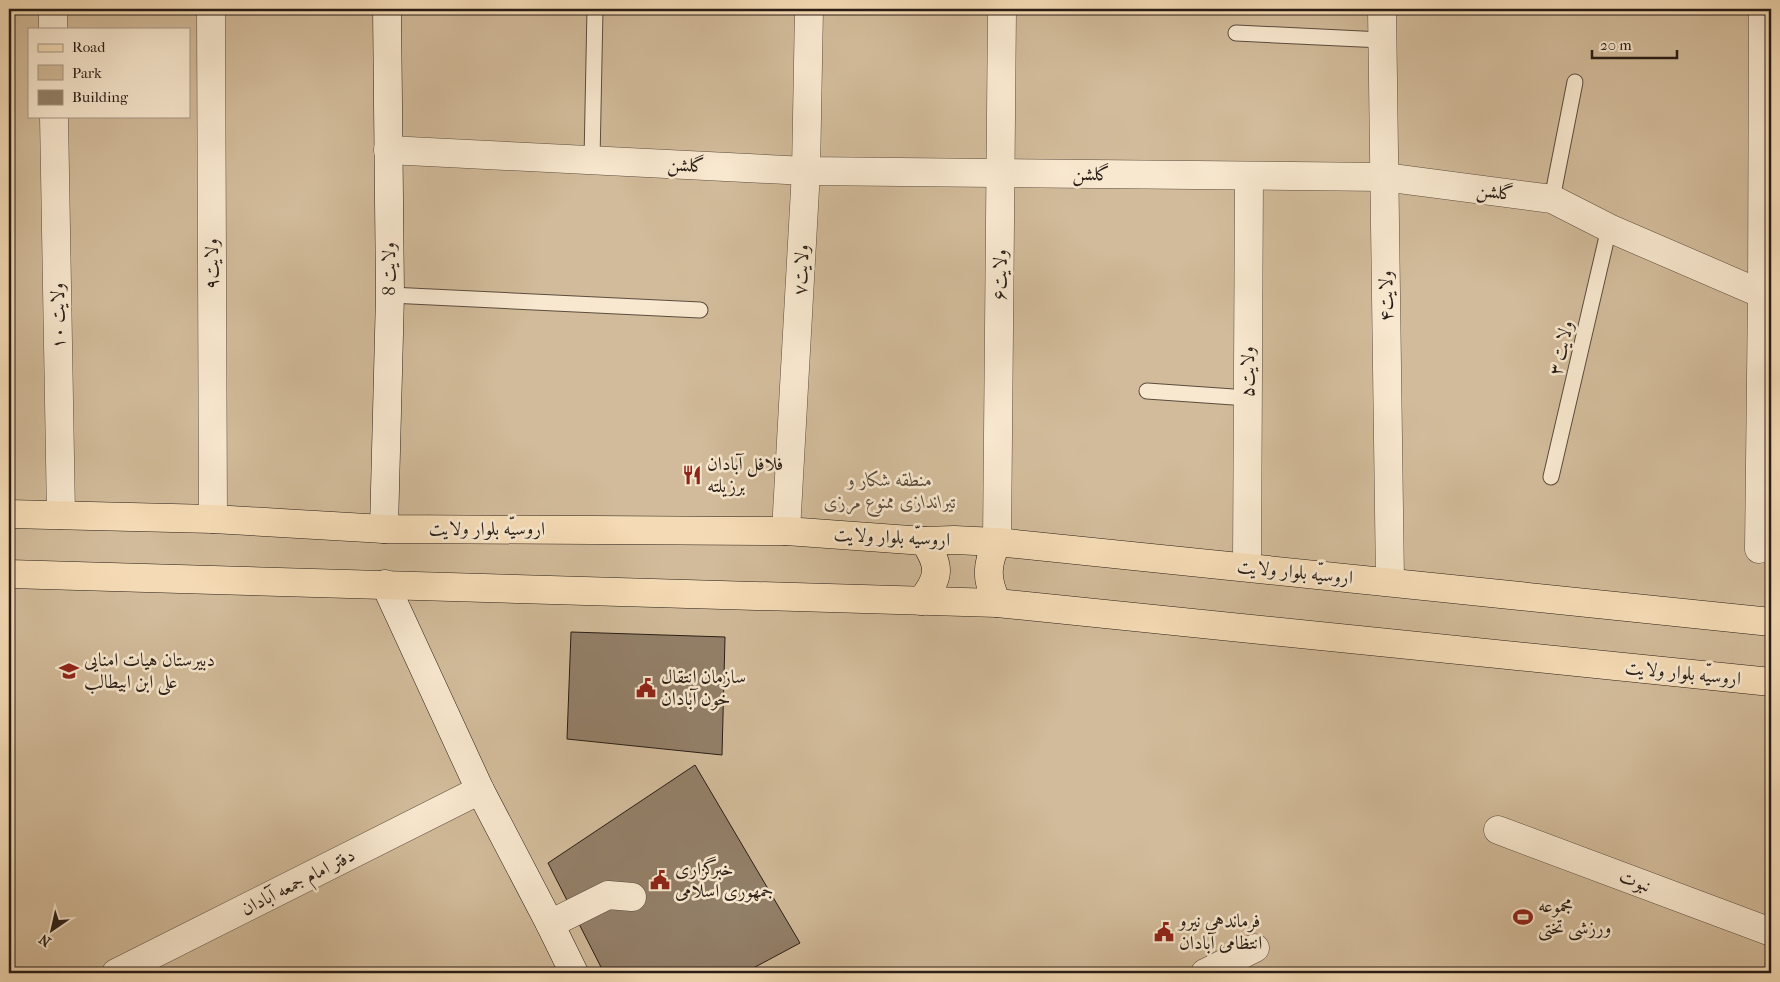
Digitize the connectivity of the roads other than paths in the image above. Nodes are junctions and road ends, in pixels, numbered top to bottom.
1 (52, 9) edge
2 (211, 9) edge
3 (387, 9) edge
4 (595, 9) edge
5 (809, 9) edge
6 (1002, 9) edge
7 (1382, 9) edge
8 (1763, 9) edge
9 (53, 28) edge
10 (1236, 33) dead end
11 (1382, 40) junction
12 (1575, 82) dead end
13 (54, 118) edge
14 (388, 150) junction
15 (592, 160) junction
16 (806, 171) junction
17 (1001, 173) junction
18 (1249, 176) junction
19 (1384, 177) junction
20 (1552, 199) junction
21 (1609, 228) junction
22 (390, 295) junction
23 (1767, 296) edge
24 (700, 310) dead end
25 (1147, 392) dead end
26 (1248, 398) junction
27 (1551, 477) dead end
28 (9, 514) edge
29 (61, 515) junction
30 (213, 519) junction
31 (384, 529) junction
32 (786, 531) junction
33 (924, 541) junction
34 (997, 542) junction
35 (1759, 549) dead end
36 (1247, 567) junction
37 (9, 574) edge
38 (1390, 582) junction
39 (385, 584) junction
40 (921, 601) junction
41 (996, 603) junction
42 (1771, 622) edge
43 (1771, 682) edge
44 (480, 790) junction
45 (1498, 830) dead end
46 (632, 897) dead end
47 (550, 924) junction
48 (1771, 932) edge
49 (1256, 948) dead end
50 (116, 973) edge
51 (574, 973) edge
52 (1204, 973) edge

1 - 9 street
2 - 30 street, ولایت۹
3 - 14 street, ولایت 8
4 - 15 lane
5 - 16 street, ولایت۷
6 - 17 street, ولایت۶
7 - 11 street, ولایت۴
8 - 23 street
10 - 11 lane
11 - 19 street, ولایت۴
12 - 20 lane
13 - 29 street, ولایت ۱۰
14 - 15 street, گلشن
14 - 22 street, ولایت 8
15 - 16 street, گلشن
16 - 17 street, گلشن
16 - 32 street, ولایت۷
17 - 18 street, گلشن
17 - 34 street, ولایت۶
18 - 19 street, گلشن
18 - 26 street, ولایت۵
19 - 20 street, گلشن
19 - 38 street, ولایت۴
20 - 21 street, گلشن
21 - 23 street, گلشن
21 - 27 lane, ولایت ۳
22 - 24 lane
22 - 31 street, ولایت 8
23 - 35 street
25 - 26 lane
26 - 36 street, ولایت۵
28 - 29 main road, اروسیّه بلوار ولایت
29 - 30 main road, اروسیّه بلوار ولایت
30 - 31 main road, اروسیّه بلوار ولایت
31 - 32 main road, اروسیّه بلوار ولایت
32 - 33 main road, اروسیّه بلوار ولایت
33 - 34 main road, اروسیّه بلوار ولایت
33 - 40 main road
34 - 36 main road, اروسیّه بلوار ولایت
34 - 41 main road
36 - 38 main road, اروسیّه بلوار ولایت
37 - 39 main road, اروسیّه بلوار ولایت
38 - 42 main road, اروسیّه بلوار ولایت
39 - 40 main road, اروسیّه بلوار ولایت
39 - 44 street
40 - 41 main road, اروسیّه بلوار ولایت
41 - 43 main road, اروسیّه بلوار ولایت
44 - 47 street
44 - 50 street, دفتر امام جمعه آبادان
45 - 48 street, نبوت
46 - 47 street
47 - 51 street
49 - 52 street

